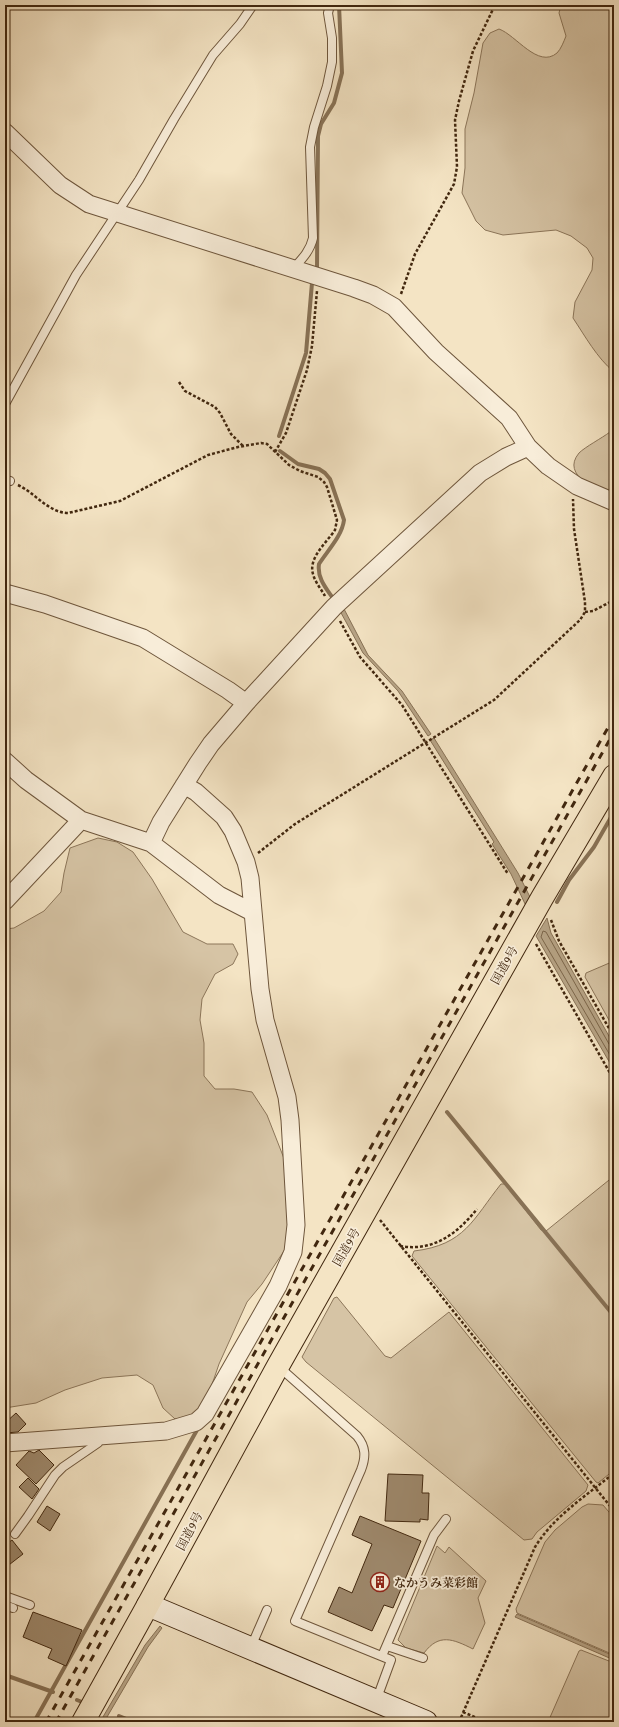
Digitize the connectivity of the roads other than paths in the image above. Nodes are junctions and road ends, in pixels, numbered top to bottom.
1 (253, 5) edge
2 (330, 5) edge
3 (5, 132) edge
4 (116, 213) junction
5 (293, 269) junction
6 (5, 404) edge
7 (528, 447) junction
8 (614, 502) edge
9 (5, 593) edge
10 (246, 703) junction
11 (5, 761) edge
12 (184, 785) junction
13 (611, 786) edge
14 (81, 820) junction
15 (151, 843) junction
16 (5, 901) edge
17 (252, 912) junction
18 (278, 1366) junction
19 (101, 1436) junction
20 (5, 1443) edge
21 (446, 1519) dead end
22 (15, 1534) dead end
23 (5, 1596) edge
24 (30, 1605) dead end
25 (148, 1606) junction
26 (267, 1610) dead end
27 (387, 1646) junction
28 (250, 1648) junction
29 (382, 1656) junction
30 (423, 1658) dead end
31 (376, 1701) junction
32 (83, 1722) edge
33 (426, 1722) edge

1 - 4 lane
2 - 5 lane
3 - 4 street
4 - 5 street
4 - 6 lane
5 - 7 street
7 - 8 street
7 - 10 street
9 - 10 street
10 - 12 street
11 - 14 street
12 - 15 street
12 - 17 street
13 - 18 highway, 国道9号
14 - 15 street
14 - 16 street
15 - 17 street
17 - 19 street
18 - 25 highway, 国道9号
18 - 29 lane
19 - 20 street
19 - 22 lane
21 - 27 lane
23 - 24 lane
25 - 28 street
25 - 32 highway, 国道9号
26 - 28 lane
27 - 29 lane
27 - 30 lane
28 - 31 street
29 - 31 lane
31 - 33 street

